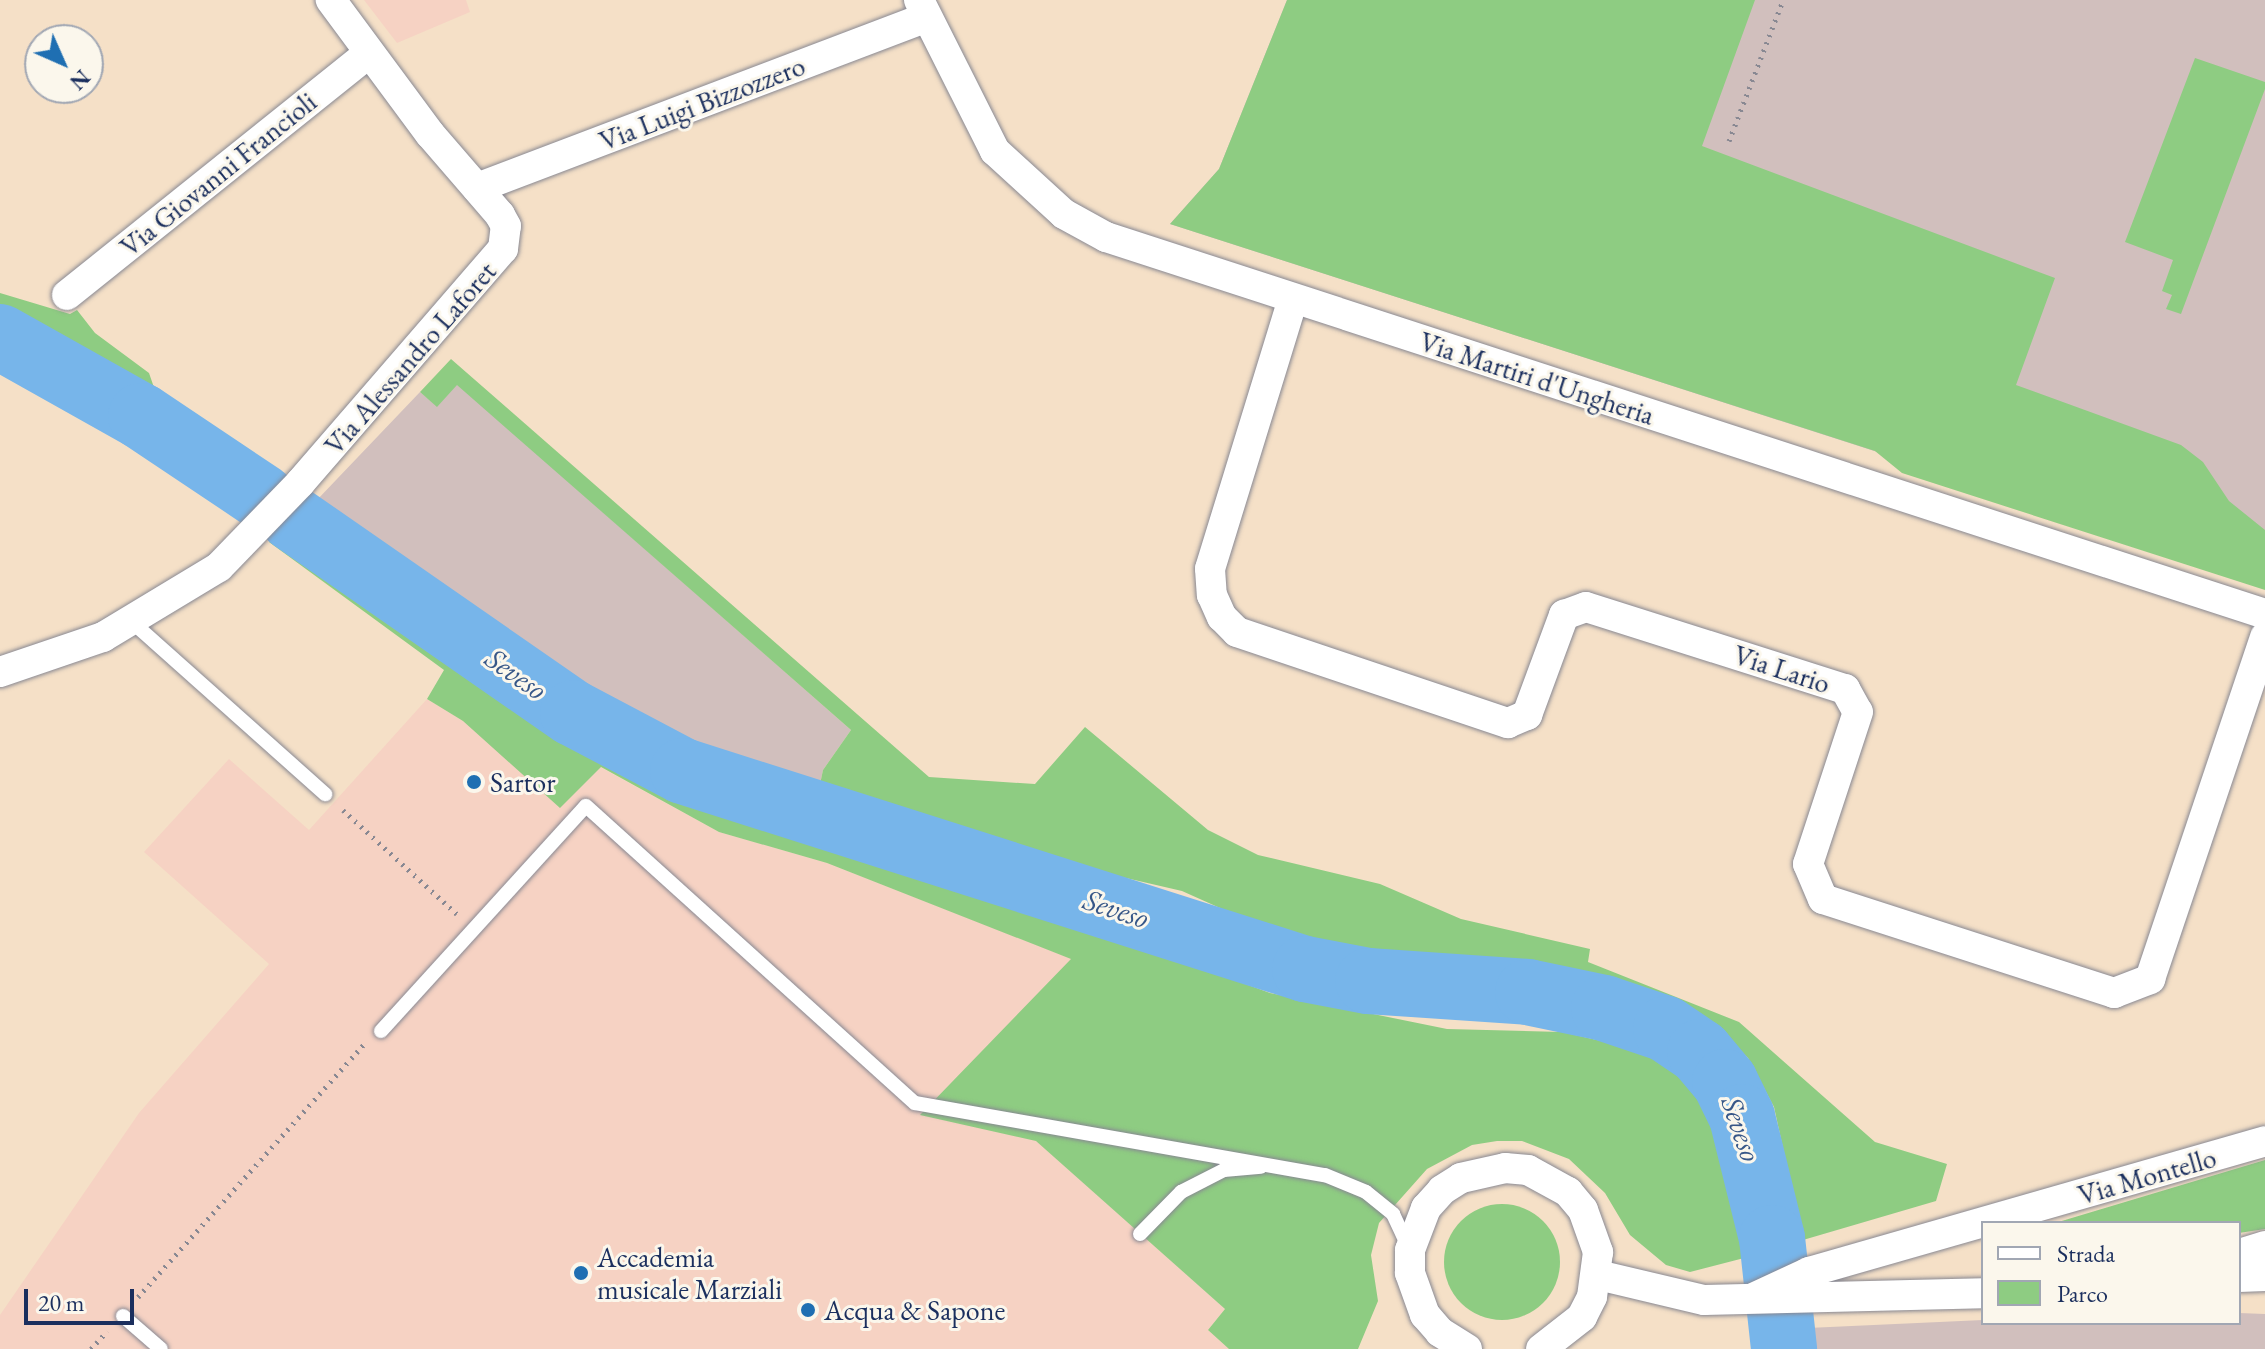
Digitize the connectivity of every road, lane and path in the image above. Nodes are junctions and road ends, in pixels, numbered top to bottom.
1 (331, 0) edge
2 (1783, 0) edge
3 (923, 8) edge
4 (369, 53) junction
5 (1729, 141) dead end
6 (477, 188) junction
7 (67, 295) dead end
8 (1293, 299) junction
9 (2265, 614) edge
10 (132, 622) junction
11 (2265, 637) edge
12 (0, 672) edge
13 (325, 794) joint
14 (459, 916) dead end
15 (381, 1031) dead end
16 (365, 1043) dead end
17 (2265, 1141) edge
18 (1281, 1166) junction
19 (2025, 1215) edge
20 (1981, 1229) edge
21 (1140, 1234) dead end
22 (2265, 1246) edge
23 (1410, 1250) junction
24 (2241, 1253) edge
25 (1598, 1275) junction
26 (2241, 1277) edge
27 (2265, 1278) edge
28 (1809, 1285) junction
29 (1981, 1293) edge
30 (133, 1302) dead end
31 (117, 1321) joint
32 (1430, 1341) edge
33 (91, 1349) edge
34 (161, 1349) edge
35 (1467, 1349) edge
36 (1541, 1349) edge

1 - 4 street, Via Alessandro Laforet
2 - 5 path
3 - 6 street, Via Luigi Bizzozzero
3 - 8 street, Via Martiri d'Ungheria
4 - 6 street, Via Alessandro Laforet
4 - 7 street, Via Giovanni Francioli
6 - 10 street, Via Alessandro Laforet
8 - 9 street, Via Martiri d'Ungheria
8 - 11 street, Via Lario
10 - 12 street
10 - 13 lane
13 - 14 path
15 - 18 lane
16 - 30 path
17 - 19 street, Via Montello
18 - 21 lane
18 - 23 lane
20 - 28 street, Via Montello
22 - 24 street
23 - 25 street
23 - 32 street
25 - 28 street, Via Montello
25 - 36 street
26 - 27 street
28 - 29 street
31 - 33 path
31 - 34 lane
32 - 35 street

